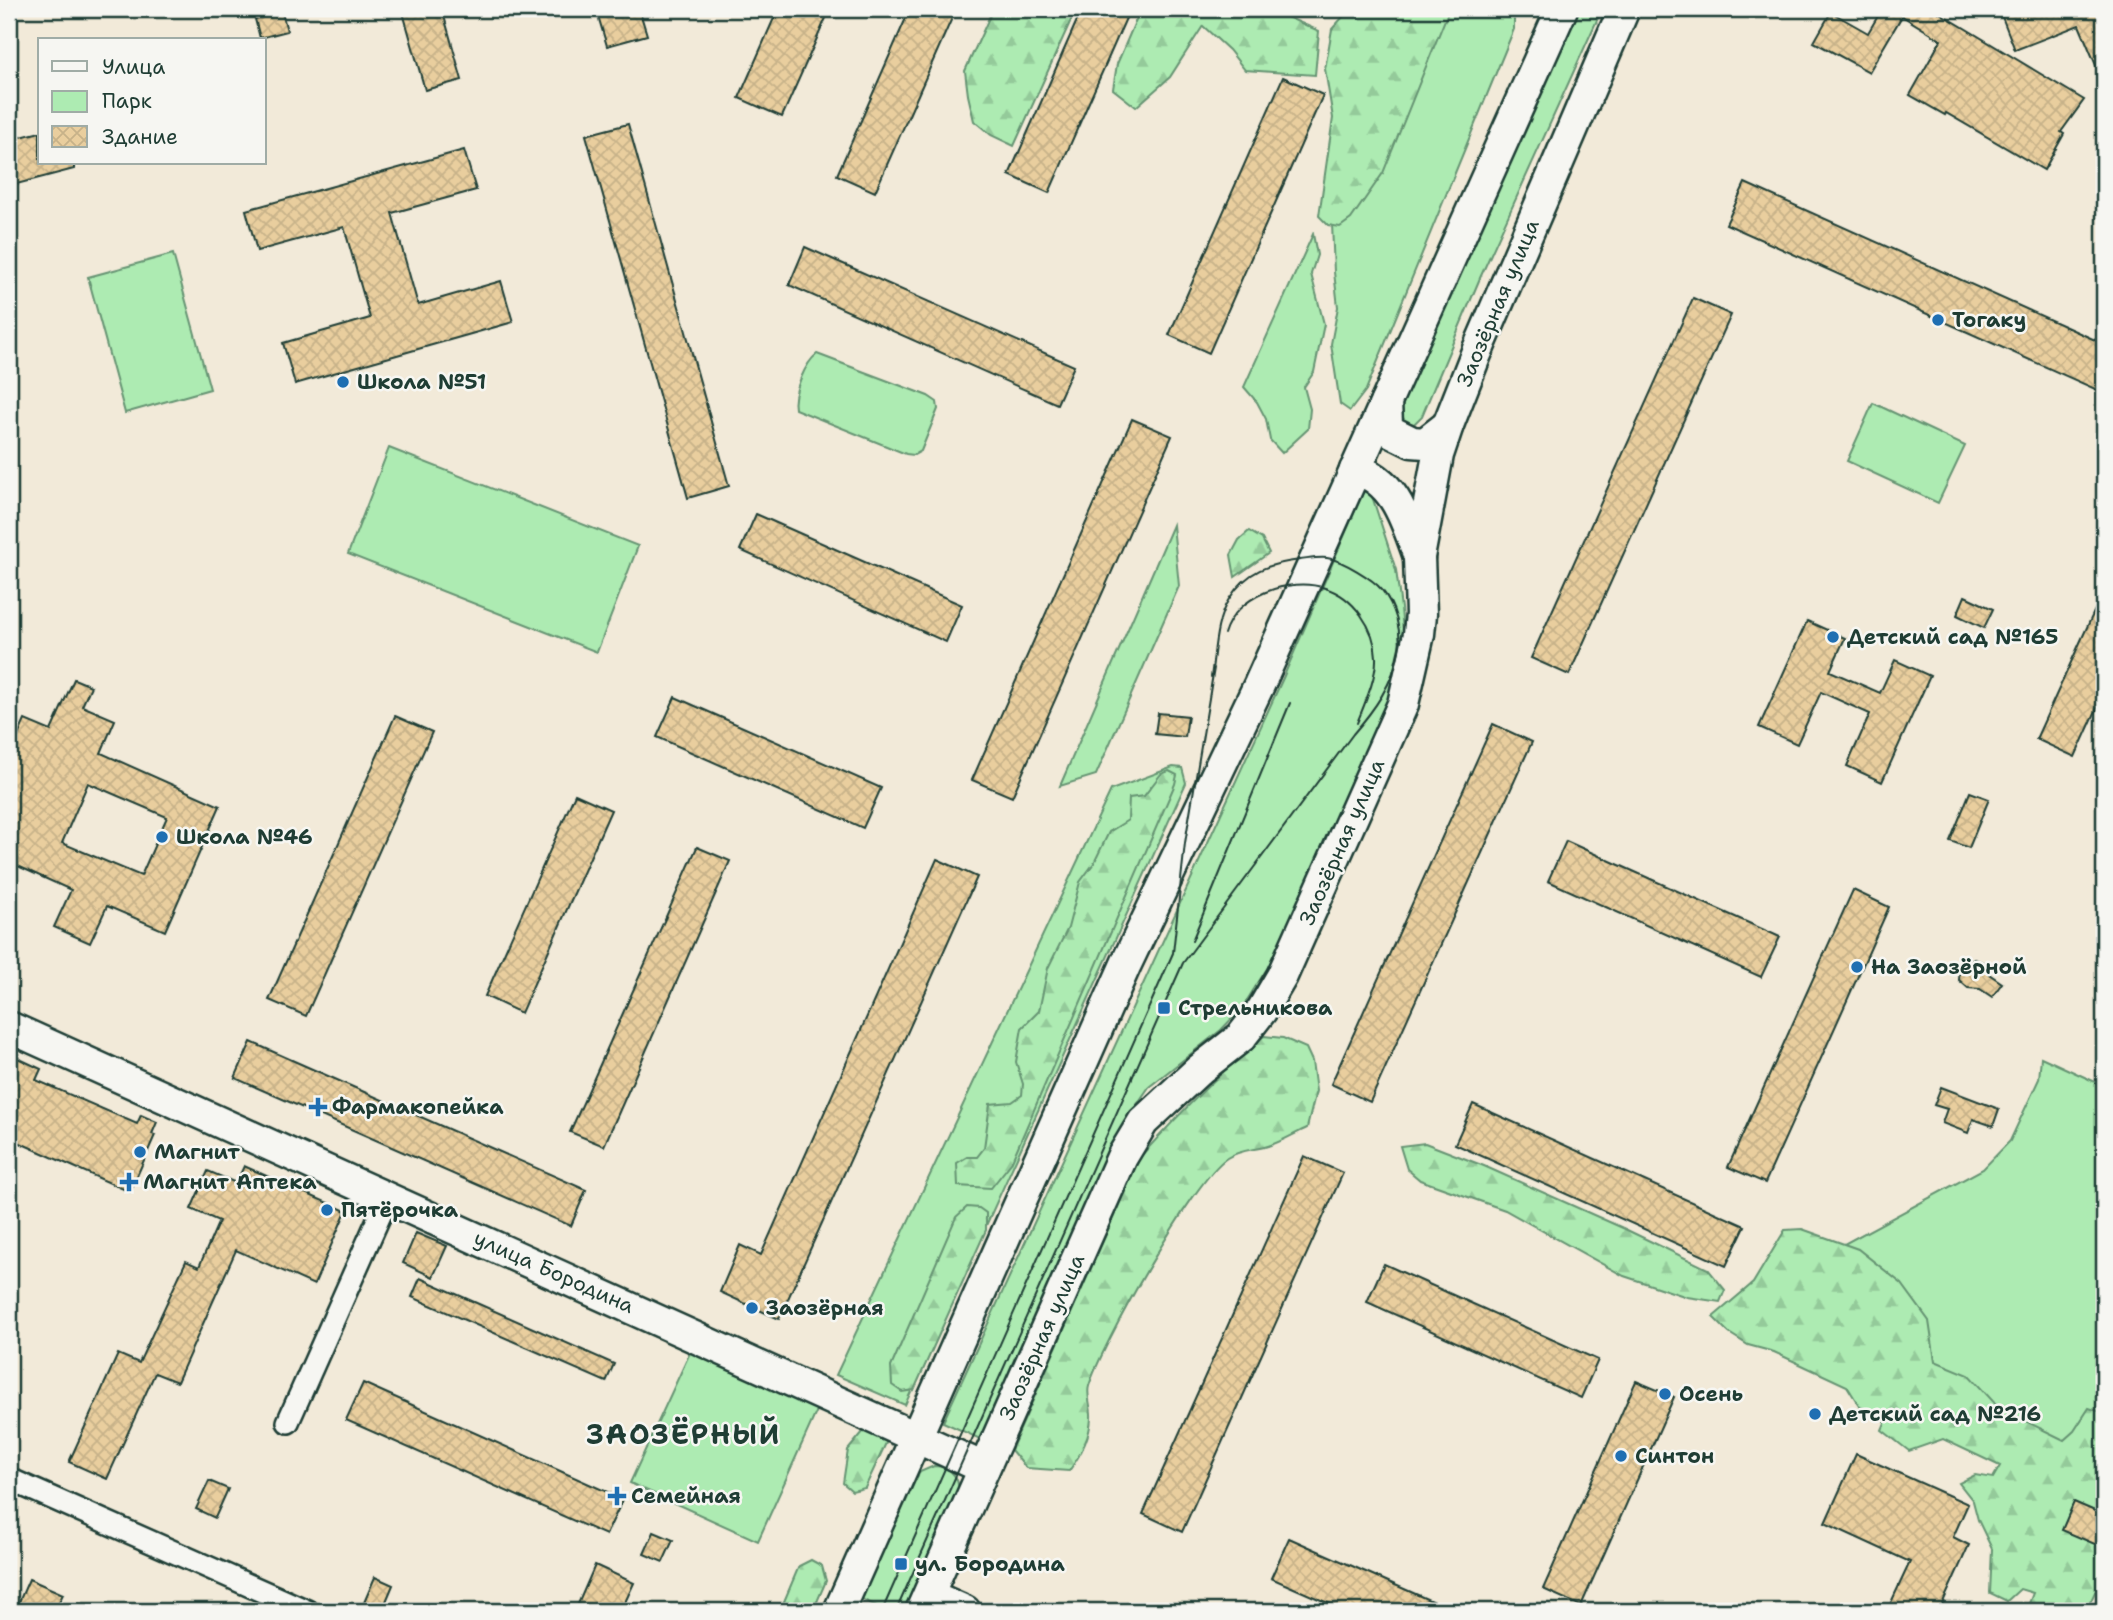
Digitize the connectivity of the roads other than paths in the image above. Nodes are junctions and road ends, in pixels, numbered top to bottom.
1 (1541, 9) edge
2 (1562, 9) edge
3 (1624, 9) edge
4 (1643, 9) edge
5 (1592, 78) junction
6 (1524, 91) junction
7 (1386, 402) junction
8 (1448, 425) junction
9 (1355, 470) junction
10 (1419, 557) junction
11 (9, 1027) edge
12 (388, 1197) junction
13 (288, 1422) dead end
14 (915, 1436) junction
15 (984, 1468) junction
16 (9, 1479) edge
17 (925, 1603) edge
18 (307, 1611) edge
19 (839, 1611) edge
20 (965, 1611) edge

1 - 6 main road
2 - 6 main road
3 - 5 main road, Заозёрная улица
4 - 5 main road
5 - 8 main road, Заозёрная улица
6 - 7 main road
7 - 8 main road
7 - 9 main road
8 - 10 main road, Заозёрная улица
9 - 10 main road
9 - 14 main road
10 - 15 main road, Заозёрная улица
11 - 12 main road, улица Бородина
12 - 13 street
12 - 14 main road, улица Бородина
14 - 15 main road, улица Бородина
14 - 19 main road
15 - 17 main road, Заозёрная улица
16 - 18 street
17 - 20 main road

